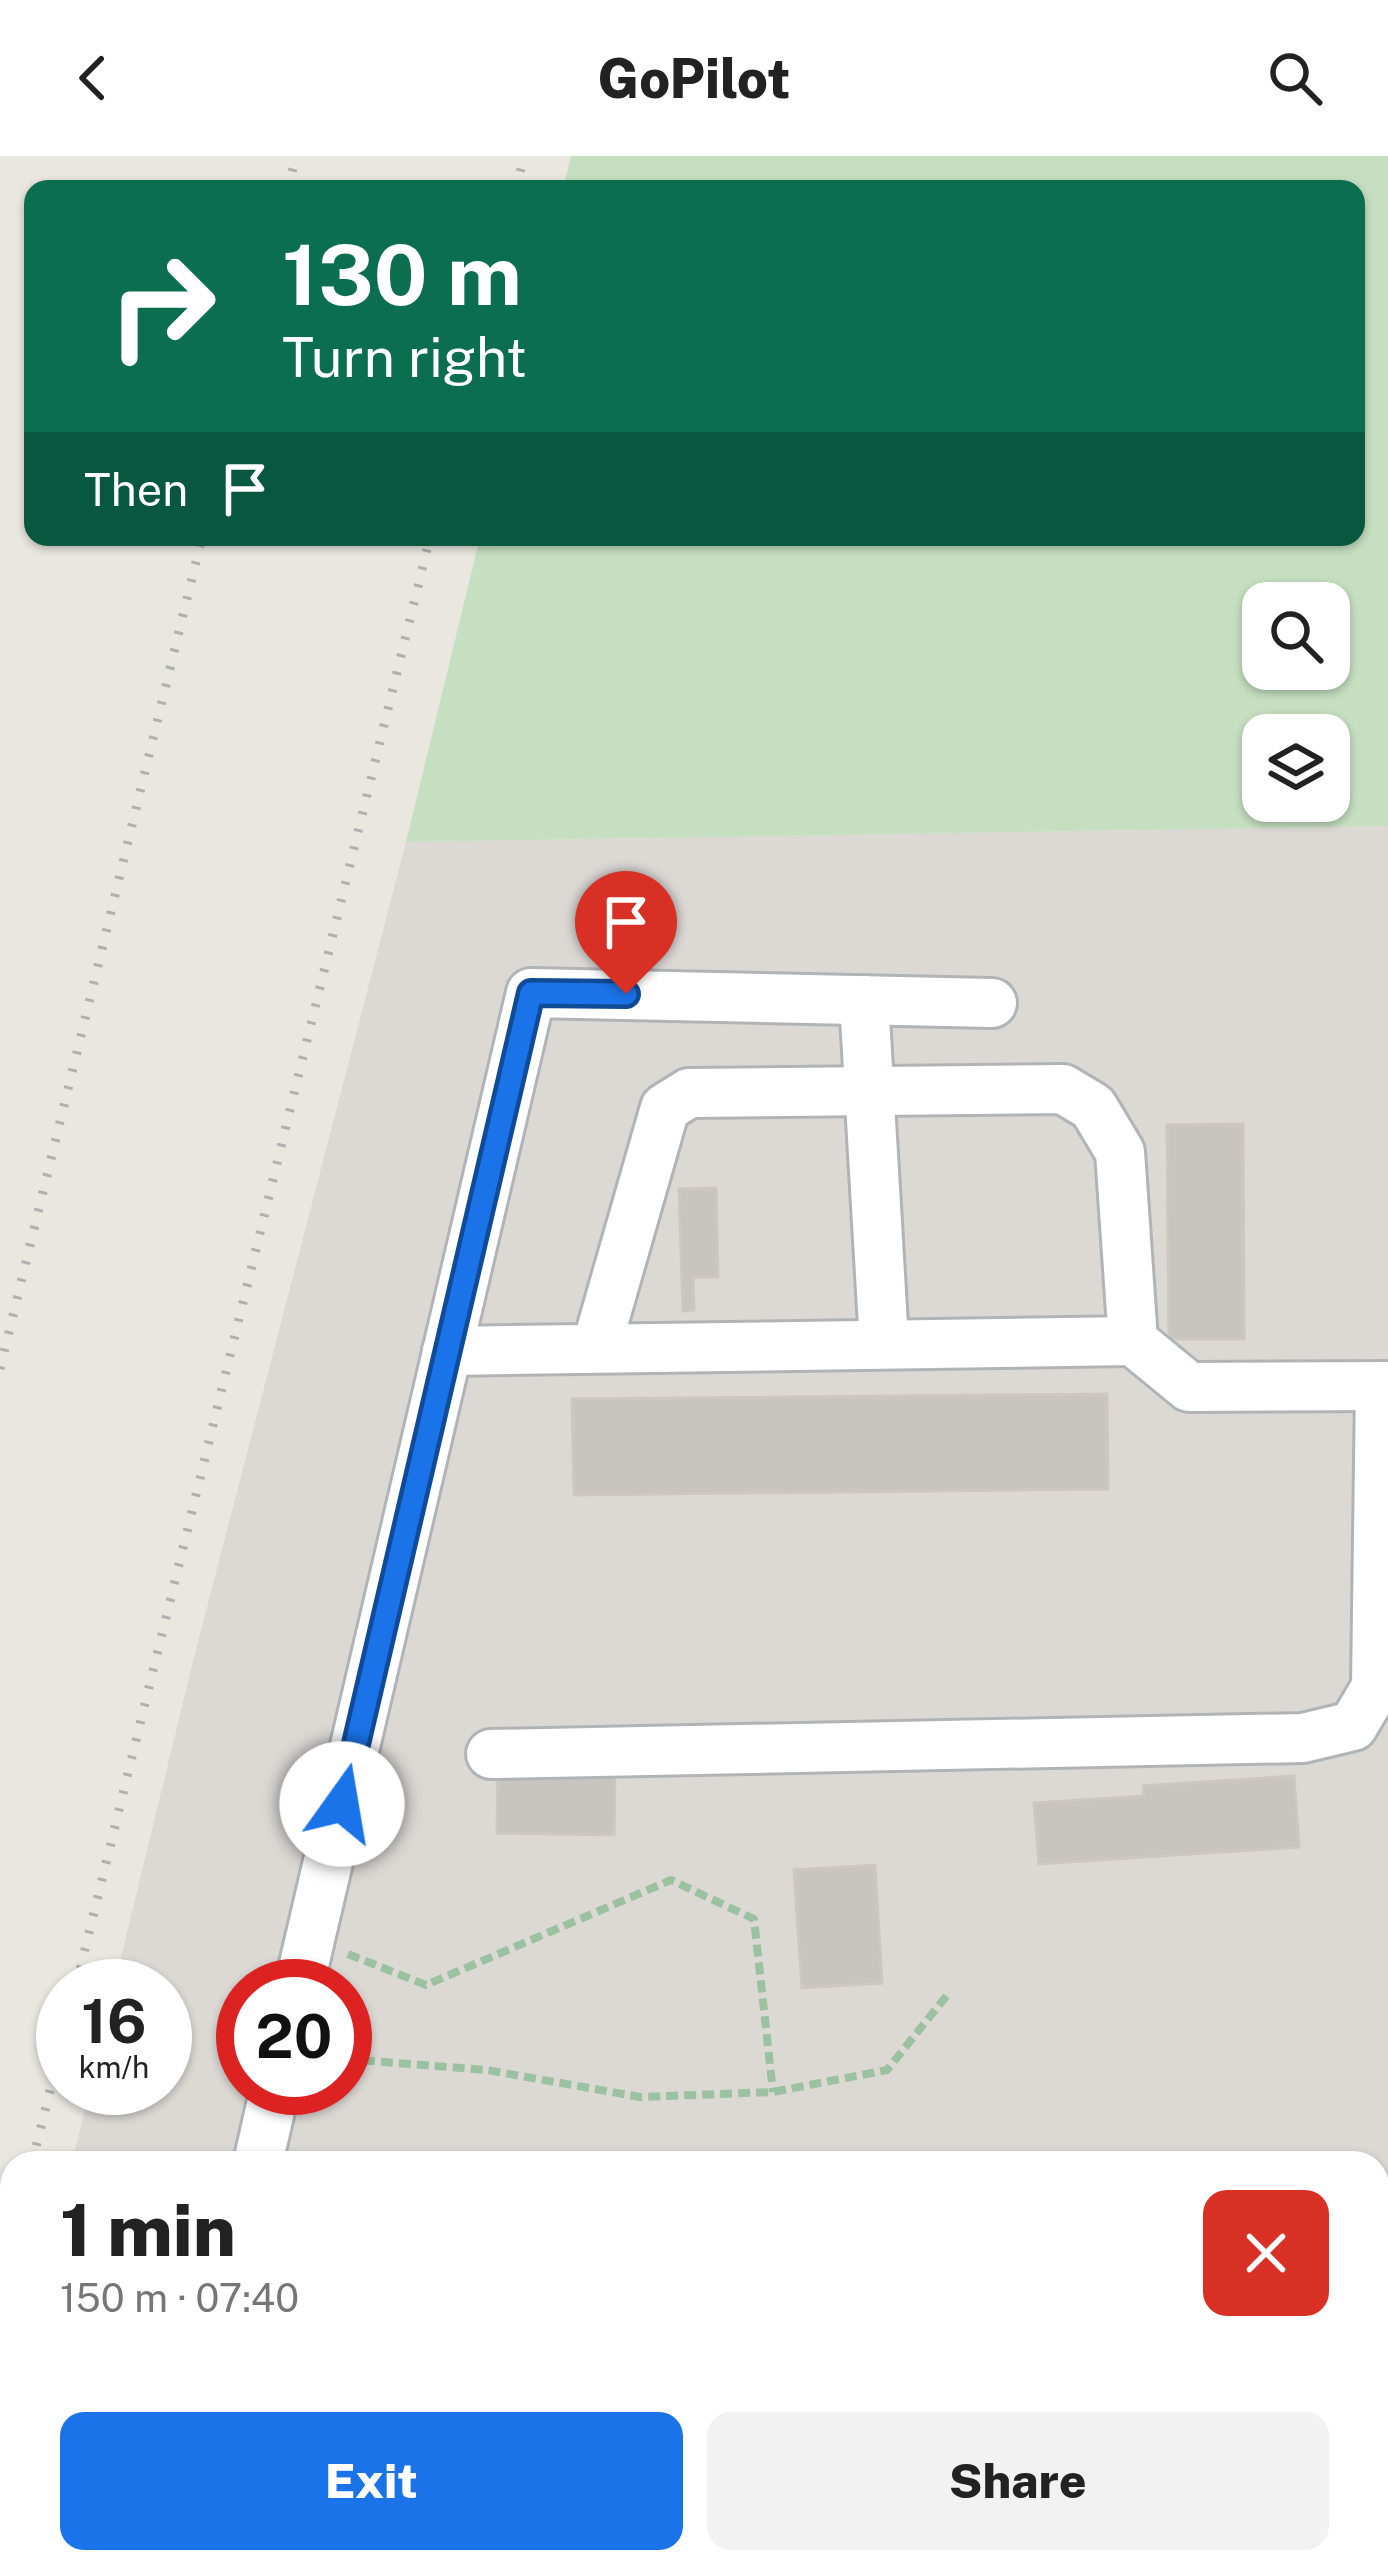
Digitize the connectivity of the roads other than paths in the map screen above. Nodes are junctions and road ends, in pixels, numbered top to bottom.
1 (864, 1000) junction
2 (992, 1003) dead end
3 (869, 1088) junction
4 (1133, 1341) junction
5 (884, 1343) junction
6 (597, 1345) junction
7 (447, 1351) junction
8 (1384, 1386) edge
9 (491, 1754) dead end
10 (305, 1959) edge
11 (269, 2115) edge
12 (261, 2151) edge

1 - 2 lane
1 - 3 lane
1 - 7 lane
3 - 4 lane
3 - 5 lane
3 - 6 lane
4 - 5 lane
4 - 8 lane
5 - 6 lane
6 - 7 lane
7 - 10 lane
8 - 9 lane
11 - 12 lane

